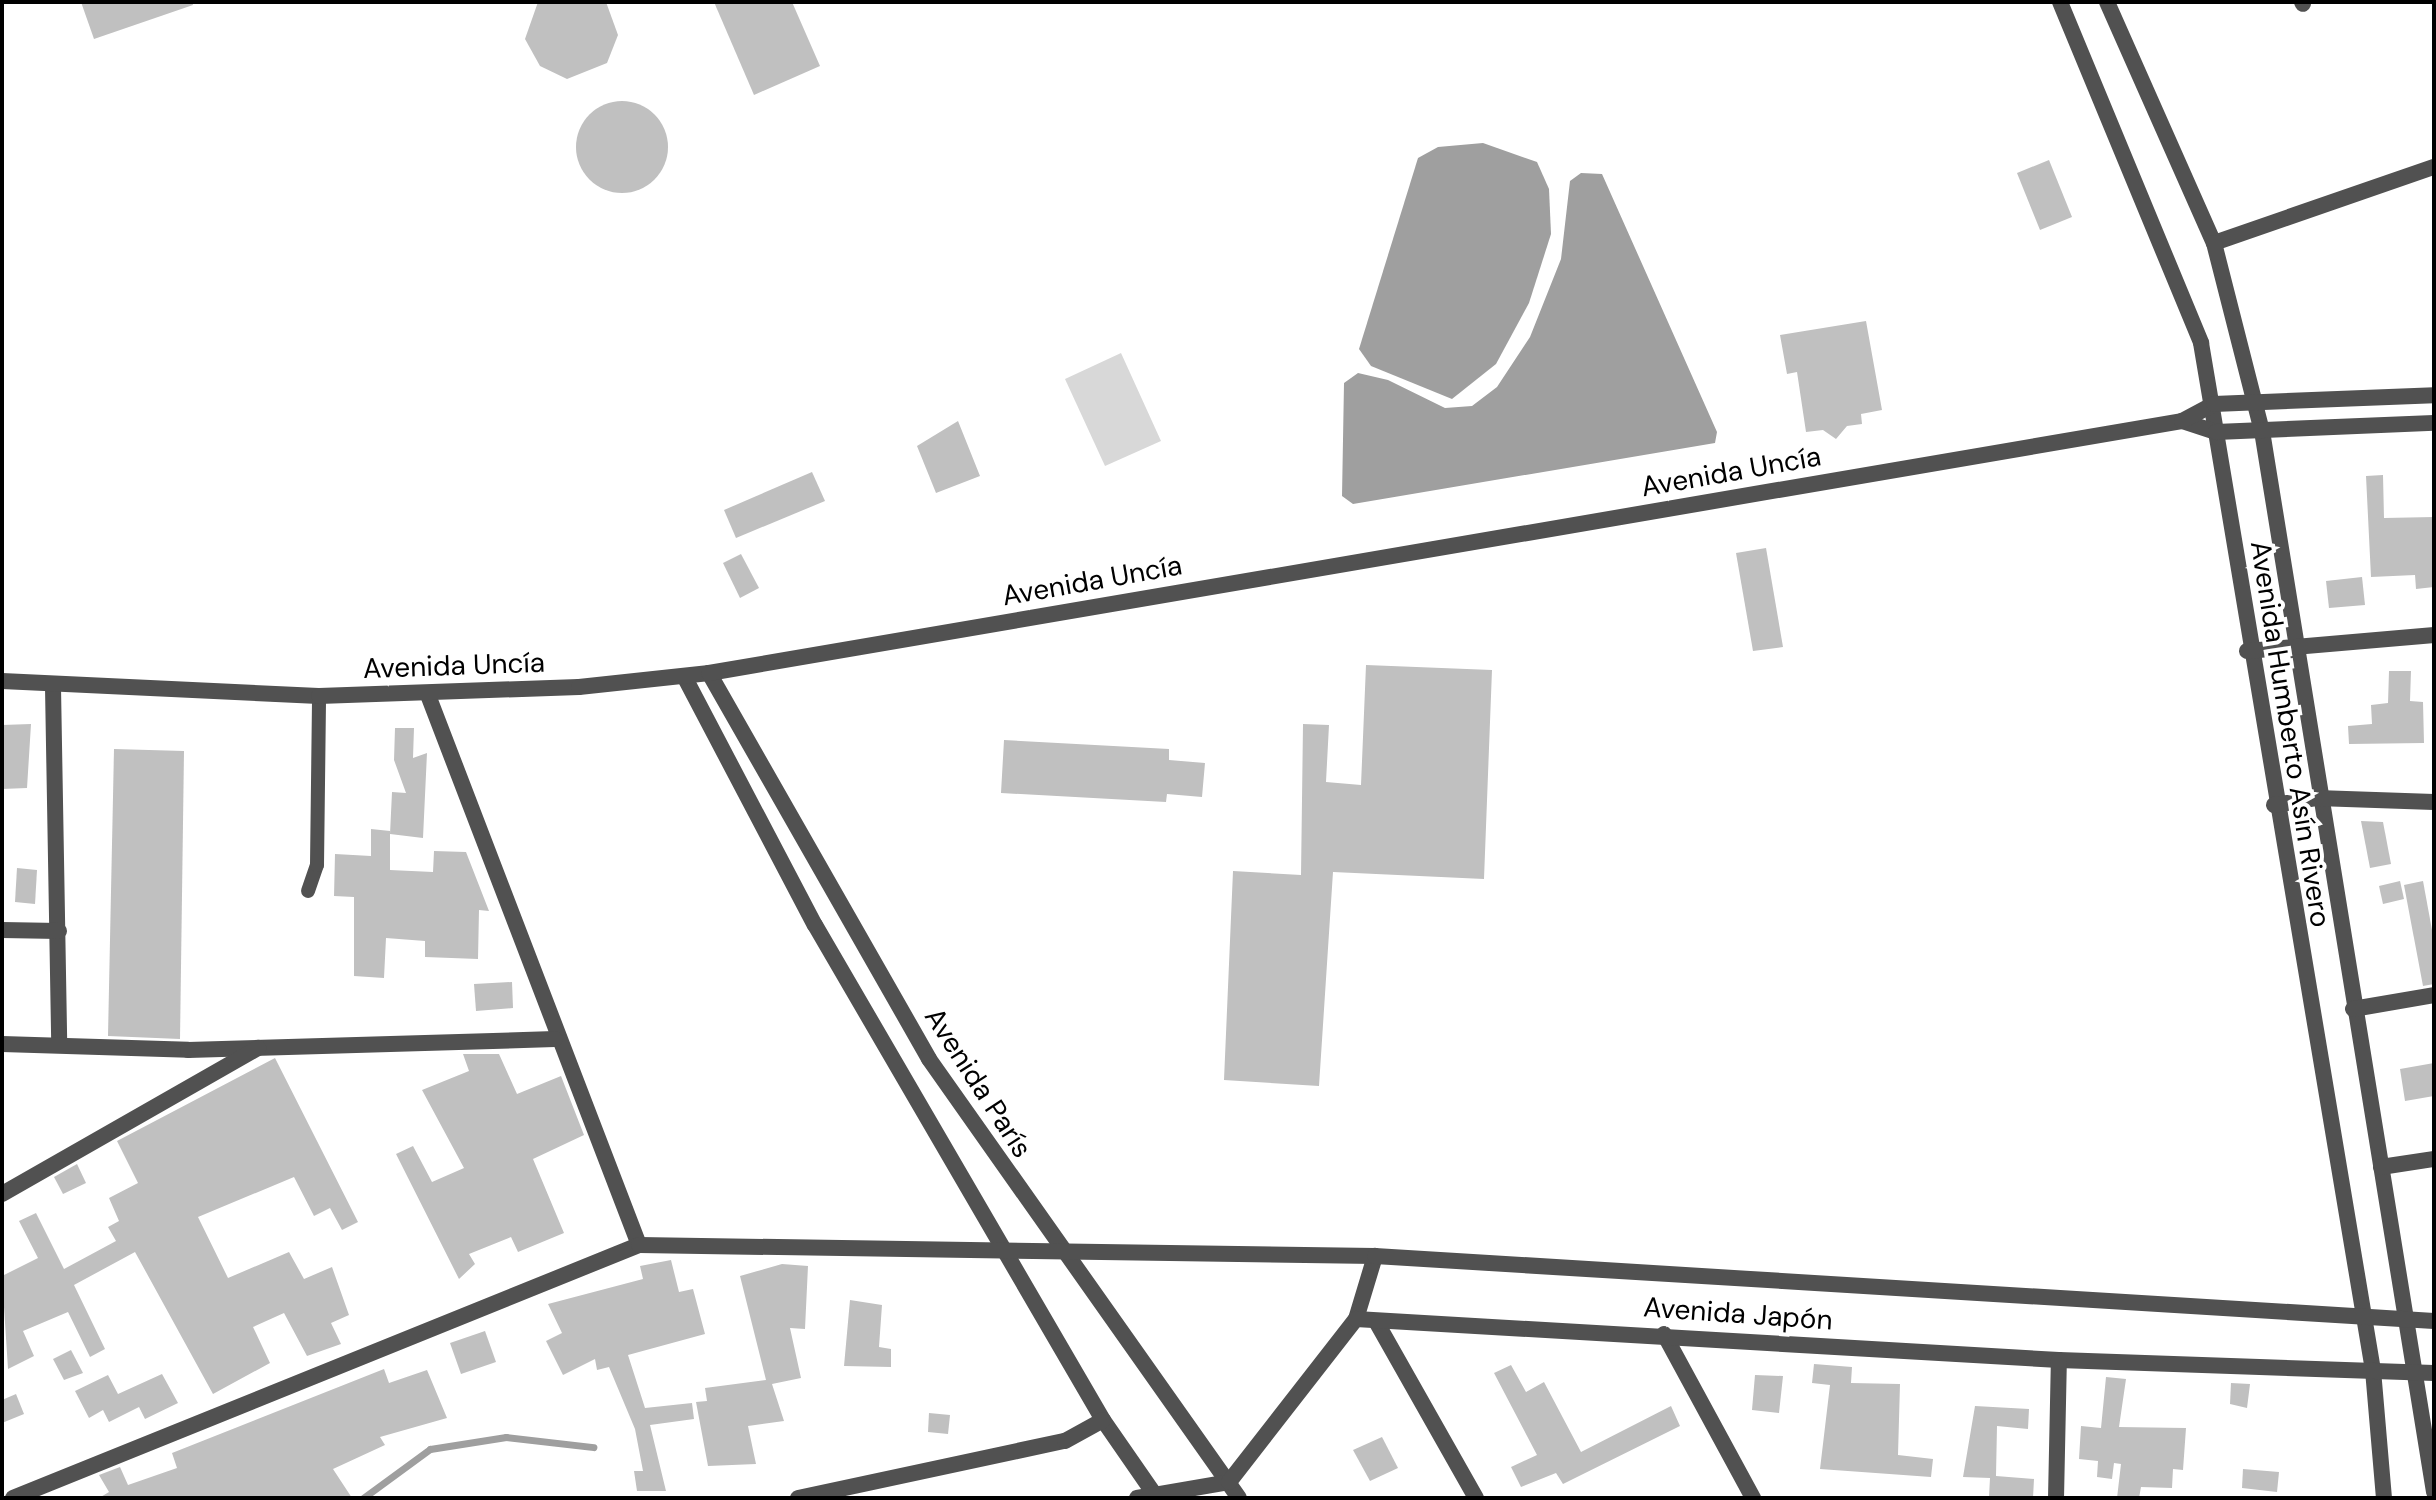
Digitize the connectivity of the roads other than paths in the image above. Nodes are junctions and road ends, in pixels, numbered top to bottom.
1 (2060, 2) edge
2 (2107, 2) edge
3 (2434, 167) edge
4 (2214, 243) junction
5 (2434, 395) edge
6 (2256, 402) junction
7 (2214, 404) junction
8 (2182, 421) junction
9 (2434, 423) edge
10 (2262, 431) junction
11 (2216, 432) junction
12 (2434, 635) edge
13 (2292, 644) junction
14 (2247, 651) junction
15 (709, 673) junction
16 (684, 676) junction
17 (2, 681) edge
18 (53, 687) junction
19 (428, 695) junction
20 (319, 696) junction
21 (2317, 798) junction
22 (2434, 802) edge
23 (2274, 805) junction
24 (308, 891) dead end
25 (2, 930) edge
26 (59, 931) junction
27 (2434, 995) edge
28 (2353, 1009) junction
29 (555, 1039) junction
30 (2, 1044) edge
31 (265, 1044) junction
32 (59, 1045) junction
33 (2434, 1159) edge
34 (2381, 1167) junction
35 (2, 1194) edge
36 (639, 1245) junction
37 (1056, 1248) junction
38 (1011, 1255) junction
39 (1375, 1256) junction
40 (2364, 1317) junction
41 (1356, 1319) junction
42 (2408, 1320) junction
43 (2434, 1321) edge
44 (1377, 1323) junction
45 (1664, 1334) junction
46 (2059, 1360) junction
47 (2373, 1370) junction
48 (2416, 1372) junction
49 (2434, 1373) edge
50 (1103, 1420) junction
51 (1229, 1482) junction
52 (2434, 1492) edge
53 (1156, 1496) edge
54 (13, 1498) edge
55 (798, 1498) edge
56 (1137, 1498) edge
57 (1239, 1498) edge
58 (1476, 1498) edge
59 (1753, 1498) edge
60 (2056, 1498) edge
61 (2384, 1498) edge

1 - 7 street, Avenida Humberto Asín Rivero
2 - 4 street, Avenida Humberto Asín Rivero
3 - 4 street
4 - 6 street, Avenida Humberto Asín Rivero
5 - 6 street, Avenida Uncía
6 - 7 street, Avenida Uncía
6 - 10 street, Avenida Humberto Asín Rivero
7 - 8 street, Avenida Uncía
7 - 11 street, Avenida Humberto Asín Rivero
8 - 11 street, Avenida Uncía
8 - 15 street, Avenida Uncía
9 - 10 street, Avenida Uncía
10 - 11 street, Avenida Uncía
10 - 13 street, Avenida Humberto Asín Rivero
11 - 14 street, Avenida Humberto Asín Rivero
12 - 13 street
13 - 14 street
13 - 21 street, Avenida Humberto Asín Rivero
14 - 23 street, Avenida Humberto Asín Rivero
15 - 16 street, Avenida Uncía
15 - 37 street, Avenida París
16 - 19 street, Avenida Uncía
16 - 38 street, Avenida París
17 - 18 street, Avenida Uncía
18 - 20 street, Avenida Uncía
18 - 26 street
19 - 20 street, Avenida Uncía
19 - 29 street
20 - 24 lane
21 - 22 street
21 - 23 street
21 - 28 street, Avenida Humberto Asín Rivero
23 - 40 street, Avenida Humberto Asín Rivero
25 - 26 street
26 - 32 street
27 - 28 street
28 - 34 street, Avenida Humberto Asín Rivero
29 - 31 street
29 - 36 street
30 - 32 street
31 - 32 street
31 - 35 street
33 - 34 street
34 - 42 street, Avenida Humberto Asín Rivero
36 - 38 street, Avenida Japón
36 - 54 street
37 - 38 street, Avenida Japón
37 - 39 street, Avenida Japón
37 - 51 street, Avenida París
38 - 50 street, Avenida París
39 - 40 street, Avenida Japón
39 - 41 street
40 - 42 street, Avenida Japón
40 - 47 street, Avenida Humberto Asín Rivero
41 - 44 street, Avenida Japón
41 - 51 street
42 - 43 street, Avenida Japón
42 - 48 street, Avenida Humberto Asín Rivero
44 - 45 street, Avenida Japón
44 - 58 street
45 - 46 street, Avenida Japón
45 - 59 street
46 - 47 street, Avenida Japón
46 - 60 street
47 - 48 street, Avenida Japón
47 - 61 street, Avenida Humberto Asín Rivero
48 - 49 street, Avenida Japón
48 - 52 street, Avenida Humberto Asín Rivero
50 - 53 street, Avenida París
50 - 55 street
51 - 53 street
51 - 57 street, Avenida París
53 - 56 street

